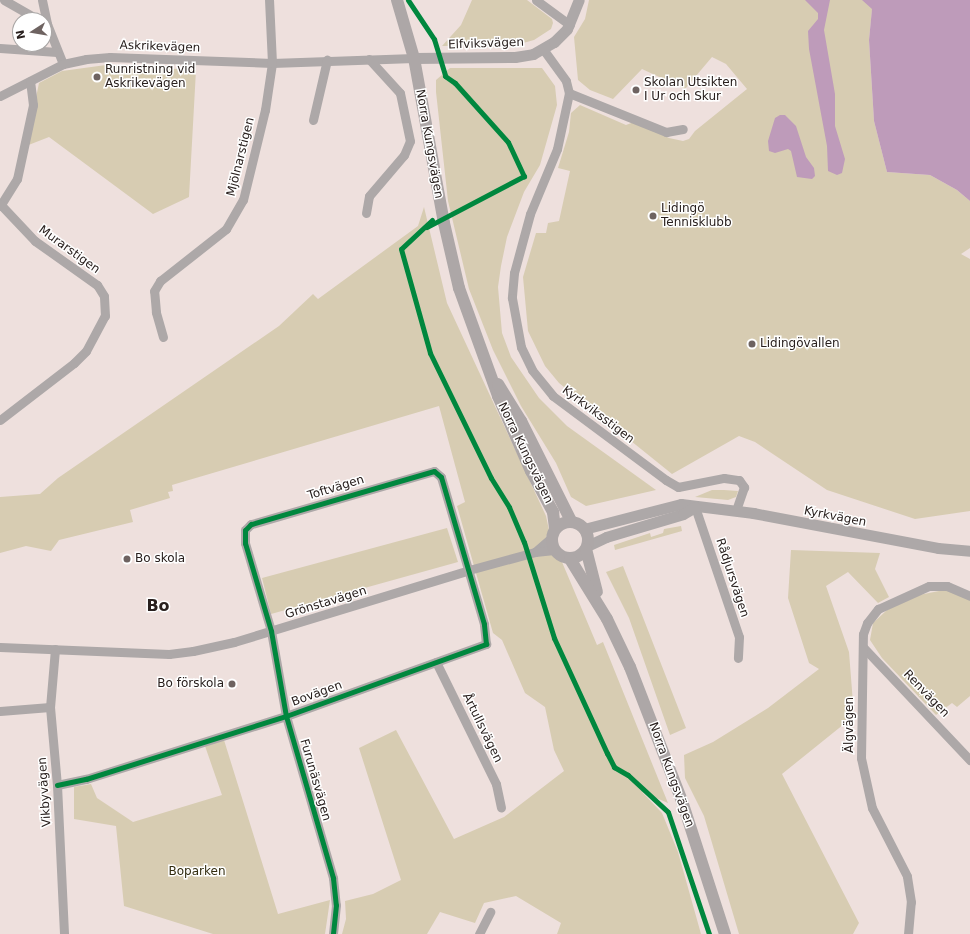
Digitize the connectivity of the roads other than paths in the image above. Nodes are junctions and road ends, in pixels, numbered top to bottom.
1 (4, 0) edge
2 (42, 0) edge
3 (269, 0) edge
4 (397, 0) edge
5 (536, 0) edge
6 (579, 0) edge
7 (25, 12) edge
8 (43, 12) edge
9 (570, 25) junction
10 (52, 41) edge
11 (0, 48) edge
12 (543, 49) junction
13 (57, 52) junction
14 (414, 58) junction
15 (369, 59) junction
16 (327, 60) junction
17 (272, 63) junction
18 (64, 64) junction
19 (30, 81) junction
20 (569, 93) junction
21 (0, 96) edge
22 (313, 120) dead end
23 (683, 129) dead end
24 (1, 206) edge
25 (366, 213) dead end
26 (163, 337) dead end
27 (493, 379) junction
28 (0, 420) edge
29 (695, 507) junction
30 (736, 510) junction
31 (571, 522) junction
32 (584, 529) junction
33 (553, 533) junction
34 (586, 548) junction
35 (554, 550) junction
36 (970, 551) edge
37 (535, 552) junction
38 (570, 559) junction
39 (469, 570) junction
40 (970, 596) edge
41 (607, 619) junction
42 (271, 631) junction
43 (0, 647) edge
44 (863, 647) junction
45 (55, 649) junction
46 (738, 658) dead end
47 (436, 662) junction
48 (50, 707) junction
49 (0, 711) edge
50 (286, 716) junction
51 (970, 760) edge
52 (57, 785) junction
53 (501, 807) dead end
54 (490, 912) dead end
55 (64, 934) edge
56 (333, 934) edge
57 (479, 934) edge
58 (725, 934) edge
59 (908, 934) edge

1 - 7 street
2 - 8 street
3 - 17 street, Mjölnarstigen
4 - 14 main road, Norra Kungsvägen
5 - 9 street
6 - 9 street, Elfviksvägen
9 - 12 street, Elfviksvägen
10 - 13 street
11 - 13 street
12 - 14 street, Elfviksvägen
12 - 20 street
13 - 18 street
14 - 15 street, Askrikevägen
14 - 27 main road, Norra Kungsvägen
15 - 16 street, Askrikevägen
15 - 25 street
16 - 17 street, Askrikevägen
16 - 22 street
17 - 18 street, Askrikevägen
17 - 26 street, Mjölnarstigen
18 - 19 street, Askrikevägen
19 - 21 street, Askrikevägen
19 - 24 street
20 - 23 street
20 - 30 street, Kyrkviksstigen
24 - 28 street, Murarstigen
27 - 31 main road, Norra Kungsvägen
27 - 33 main road, Norra Kungsvägen
29 - 30 street, Kyrkvägen
29 - 32 street, Kyrkvägen
29 - 34 street
29 - 46 street, Rådjursvägen
30 - 36 street, Kyrkvägen
31 - 32 main road
31 - 33 main road
32 - 34 main road
33 - 35 main road
33 - 37 street, Grönstavägen
34 - 38 main road
34 - 41 main road, Norra Kungsvägen
35 - 37 street, Grönstavägen
35 - 38 main road
37 - 39 street, Grönstavägen
38 - 41 main road, Norra Kungsvägen
39 - 42 street, Grönstavägen
39 - 42 street, Toftvägen
39 - 47 street, Bovägen
40 - 44 street, Älgvägen
41 - 58 main road, Norra Kungsvägen
42 - 45 street, Grönstavägen
42 - 50 street, Furunäsvägen
43 - 45 street, Grönstavägen
44 - 51 street, Renvägen
44 - 59 street, Älgvägen
45 - 48 street, Vikbyvägen
47 - 50 street, Bovägen
47 - 53 street, Årtullsvägen
48 - 49 street
48 - 52 street, Vikbyvägen
50 - 52 street, Bovägen
50 - 56 street, Furunäsvägen
52 - 55 street, Vikbyvägen
54 - 57 street

